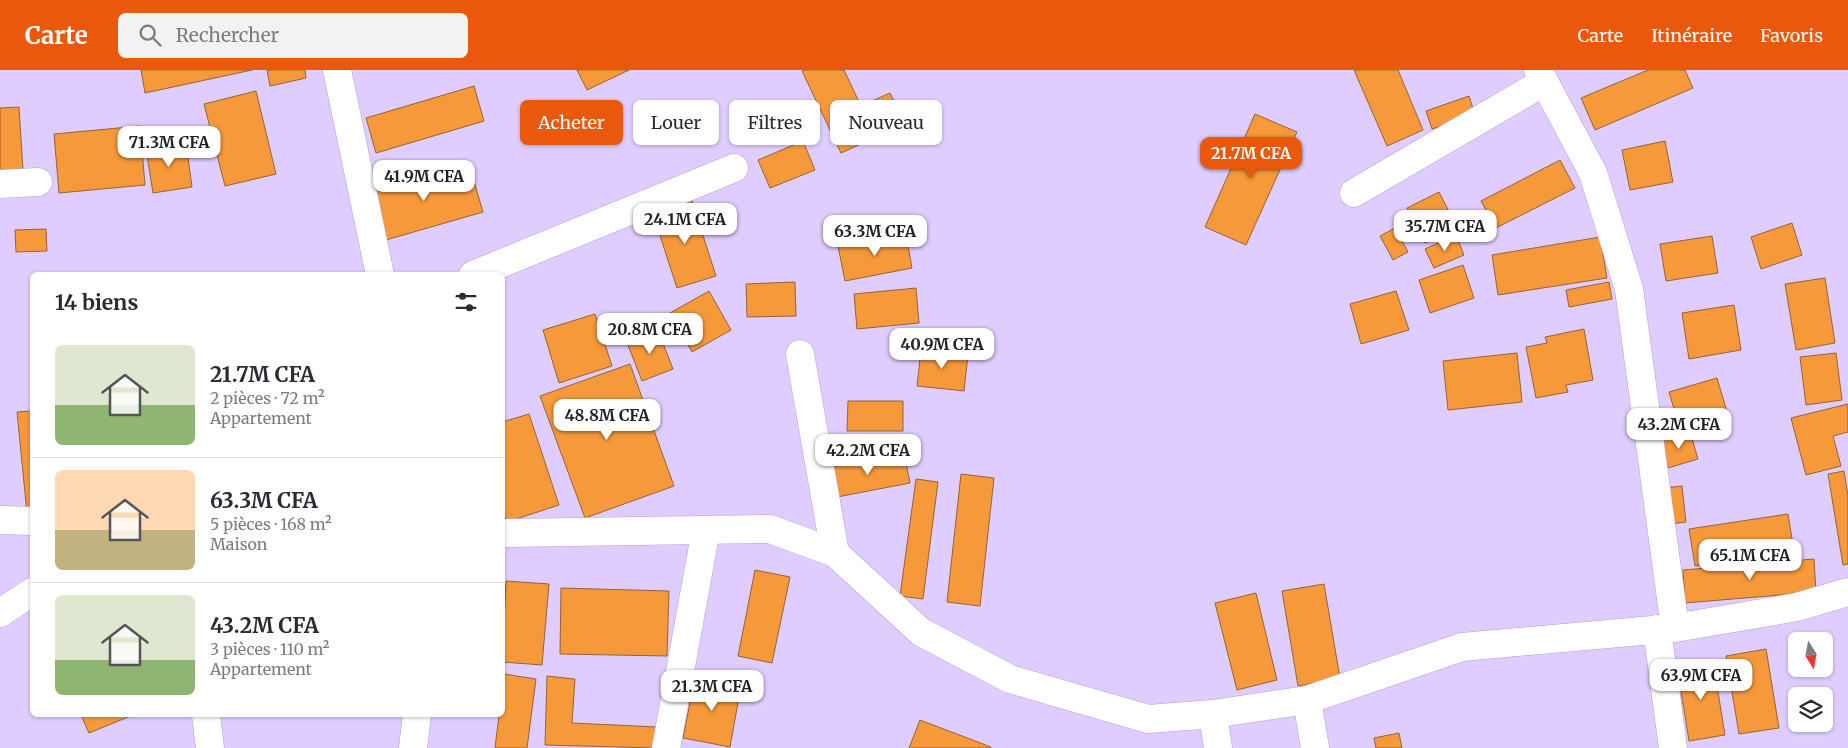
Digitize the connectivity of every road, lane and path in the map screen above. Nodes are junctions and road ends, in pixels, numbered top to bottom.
1 (337, 70) edge
2 (1541, 76) edge
3 (734, 168) dead end
4 (38, 182) dead end
5 (0, 184) edge
6 (1354, 193) dead end
7 (379, 272) edge
8 (480, 272) edge
9 (800, 354) dead end
10 (0, 520) edge
11 (30, 521) edge
12 (706, 530) junction
13 (505, 533) edge
14 (835, 553) junction
15 (1848, 592) edge
16 (30, 593) edge
17 (0, 613) edge
18 (1666, 628) junction
19 (1306, 700) junction
20 (1213, 714) junction
21 (206, 717) edge
22 (416, 717) edge
23 (210, 748) edge
24 (413, 748) edge
25 (666, 748) edge
26 (1218, 748) edge
27 (1315, 748) edge
28 (1673, 748) edge

1 - 7 street
2 - 6 street
2 - 18 street
3 - 8 street
4 - 5 street
9 - 14 street
10 - 11 street
12 - 13 street
12 - 14 street
12 - 25 street
14 - 20 street
15 - 18 street
16 - 17 street
18 - 19 street
18 - 28 street
19 - 20 street
19 - 27 street
20 - 26 street
21 - 23 street
22 - 24 street

